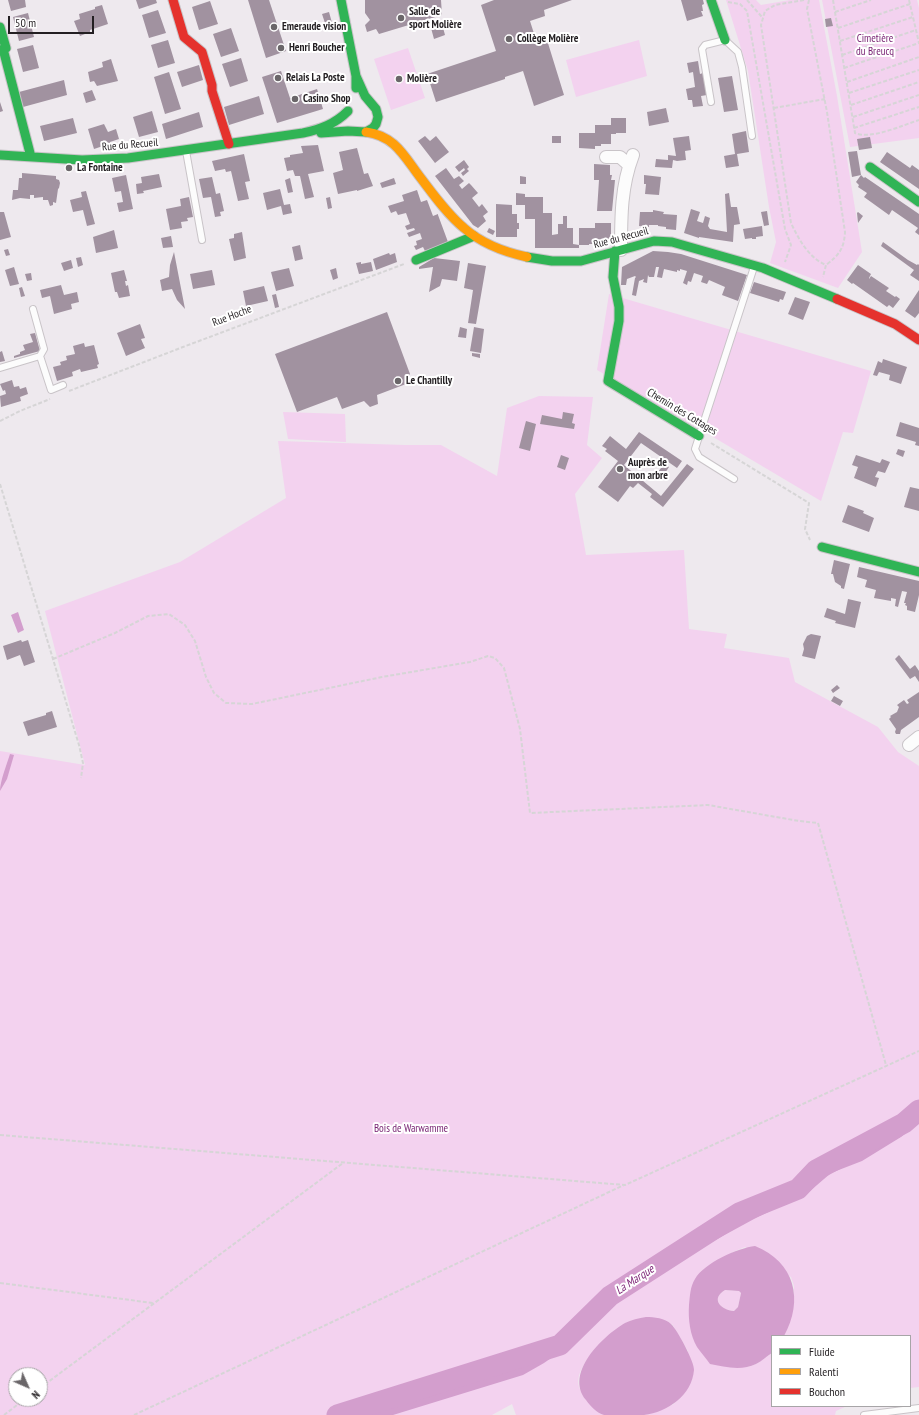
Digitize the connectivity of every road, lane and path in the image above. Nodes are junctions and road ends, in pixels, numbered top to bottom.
1 (173, 0) edge
2 (341, 0) edge
3 (747, 0) edge
4 (804, 0) edge
5 (809, 0) edge
6 (833, 0) edge
7 (871, 0) edge
8 (909, 0) edge
9 (712, 2) edge
10 (910, 4) junction
11 (835, 12) junction
12 (763, 17) junction
13 (913, 17) junction
14 (0, 27) edge
15 (838, 28) junction
16 (916, 30) junction
17 (725, 40) junction
18 (840, 41) junction
19 (919, 43) edge
20 (842, 55) junction
21 (919, 57) edge
22 (844, 68) junction
23 (919, 70) edge
24 (356, 76) junction
25 (847, 82) junction
26 (919, 82) edge
27 (848, 93) junction
28 (919, 95) edge
29 (825, 99) junction
30 (711, 102) dead end
31 (353, 104) junction
32 (371, 104) junction
33 (850, 105) junction
34 (919, 107) edge
35 (774, 108) junction
36 (378, 117) junction
37 (852, 117) junction
38 (919, 120) edge
39 (854, 128) junction
40 (362, 131) junction
41 (303, 133) junction
42 (752, 136) dead end
43 (230, 144) junction
44 (186, 151) junction
45 (401, 152) junction
46 (0, 155) edge
47 (31, 157) junction
48 (606, 157) dead end
49 (870, 167) dead end
50 (919, 202) edge
51 (474, 236) junction
52 (202, 240) dead end
53 (618, 251) junction
54 (416, 260) joint
55 (826, 265) junction
56 (754, 266) junction
57 (781, 275) junction
58 (822, 280) dead end
59 (33, 309) dead end
60 (917, 336) edge
61 (40, 356) junction
62 (0, 368) edge
63 (63, 385) dead end
64 (64, 394) dead end
65 (57, 396) dead end
66 (0, 421) edge
67 (699, 436) junction
68 (734, 479) dead end
69 (0, 484) edge
70 (822, 547) joint
71 (919, 572) edge
72 (53, 659) junction
73 (919, 737) edge
74 (909, 745) dead end
75 (81, 778) dead end
76 (919, 1051) edge
77 (886, 1065) junction
78 (0, 1135) edge
79 (344, 1162) junction
80 (625, 1185) junction
81 (0, 1283) edge
82 (154, 1303) junction
83 (48, 1382) edge
84 (14, 1407) edge
85 (919, 1408) edge
86 (4, 1415) edge
87 (134, 1415) edge
88 (864, 1415) edge

1 - 43 street
2 - 24 street
3 - 12 path
4 - 12 path
5 - 29 path
6 - 11 path
7 - 11 path
8 - 10 path
9 - 17 street
9 - 57 path
10 - 13 path
10 - 15 path
11 - 15 path
12 - 35 path
13 - 16 path
13 - 18 path
14 - 47 street
15 - 18 path
16 - 19 path
16 - 20 path
17 - 30 lane
17 - 42 lane
18 - 20 path
19 - 22 path
20 - 22 path
21 - 25 path
22 - 25 path
23 - 27 path
24 - 31 street
24 - 32 street
25 - 27 path
26 - 33 path
27 - 33 path
28 - 37 path
29 - 35 path
29 - 55 path
31 - 32 street
31 - 40 street
31 - 41 street, Rue du Recueil
32 - 36 street
33 - 37 path
34 - 39 path
35 - 55 path
36 - 40 street
36 - 45 street, Rue du Recueil
37 - 39 path
38 - 39 path
40 - 41 street, Rue du Recueil
40 - 45 street, Rue du Recueil
41 - 43 street, Rue du Recueil
43 - 44 street, Rue du Recueil
44 - 47 street, Rue du Recueil
44 - 52 lane
45 - 51 street, Rue du Recueil
46 - 47 street, Rue du Recueil
48 - 53 street
49 - 50 street
51 - 53 street, Rue du Recueil
51 - 54 street
53 - 56 street, Rue du Recueil
53 - 67 street, Chemin des Cottages
54 - 64 path, Rue Hoche
55 - 58 path
56 - 57 street, Rue du Recueil
56 - 67 lane
57 - 60 street, Rue du Recueil
59 - 61 lane
61 - 62 lane
61 - 63 lane
65 - 66 path
67 - 68 lane
67 - 70 path, Chemin des Cottages
69 - 72 path
70 - 71 street
72 - 75 path
72 - 77 path
73 - 74 street
76 - 77 path
77 - 80 path
78 - 79 path
79 - 80 path
79 - 82 path
80 - 87 path
81 - 82 path
82 - 83 path
84 - 86 path
85 - 88 lane

